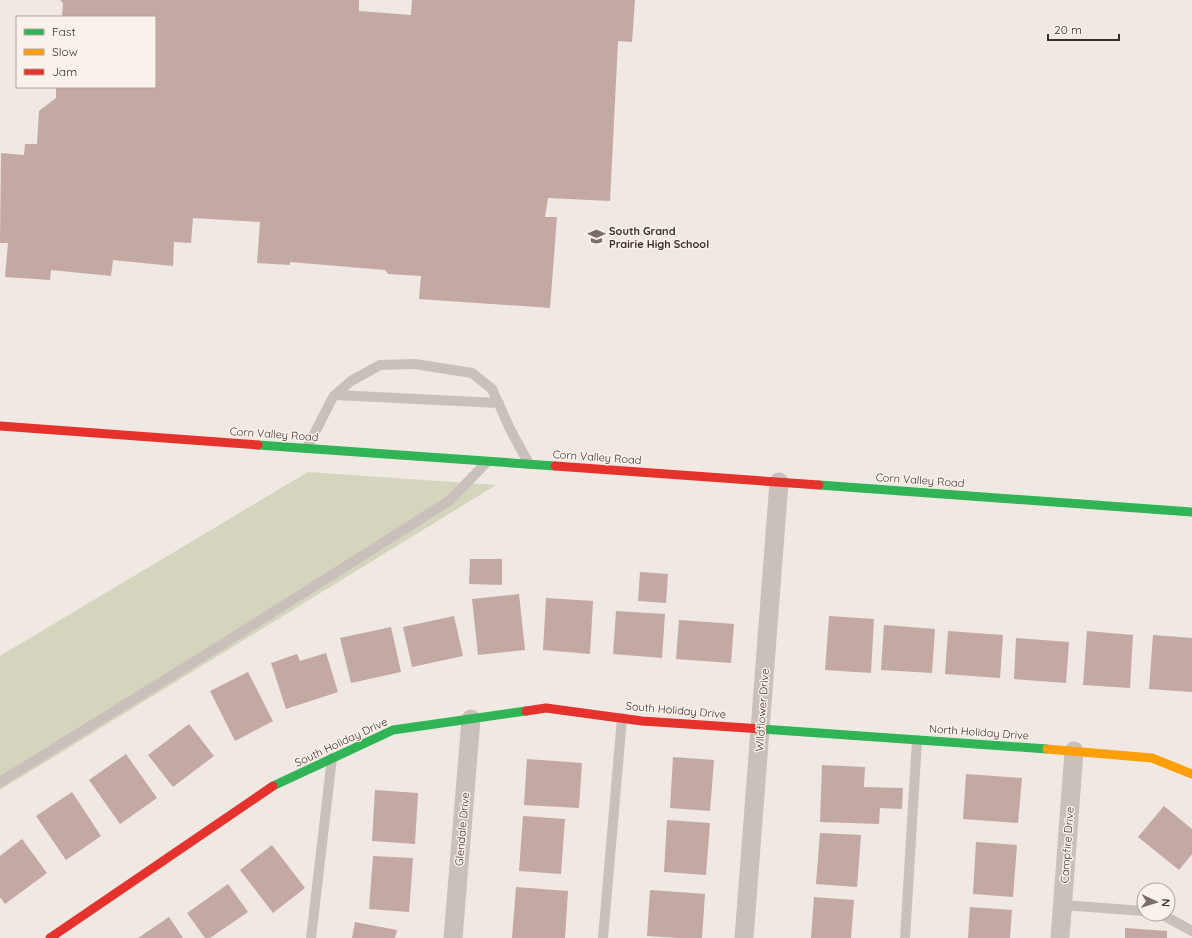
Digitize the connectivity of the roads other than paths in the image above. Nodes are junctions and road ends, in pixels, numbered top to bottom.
1 (335, 396) junction
2 (498, 403) junction
3 (0, 426) edge
4 (307, 448) junction
5 (488, 461) junction
6 (529, 464) junction
7 (779, 482) junction
8 (1192, 512) edge
9 (622, 718) junction
10 (471, 719) junction
11 (761, 729) junction
12 (917, 740) junction
13 (1074, 751) junction
14 (332, 758) junction
15 (1192, 774) edge
16 (0, 782) edge
17 (1063, 905) junction
18 (1136, 910) edge
19 (1176, 922) edge
20 (1192, 931) edge
21 (50, 938) edge
22 (311, 938) edge
23 (453, 938) edge
24 (603, 938) edge
25 (744, 938) edge
26 (905, 938) edge
27 (1060, 938) edge

1 - 2 lane
1 - 2 lane
1 - 4 lane
2 - 6 lane
3 - 4 street, Corn Valley Road
4 - 5 street, Corn Valley Road
5 - 6 street, Corn Valley Road
5 - 16 lane
6 - 7 street, Corn Valley Road
7 - 8 street, Corn Valley Road
7 - 11 street, Wildflower Drive
9 - 10 street, South Holiday Drive
9 - 11 street, South Holiday Drive
9 - 24 lane
10 - 14 street, South Holiday Drive
10 - 23 street, Glendale Drive
11 - 12 street, North Holiday Drive
11 - 25 street, Wildflower Drive
12 - 13 street, North Holiday Drive
12 - 26 lane
13 - 15 street, North Holiday Drive
13 - 17 street, Campfire Drive
14 - 21 street, South Holiday Drive
14 - 22 lane
17 - 18 lane
17 - 27 street, Campfire Drive
19 - 20 lane

